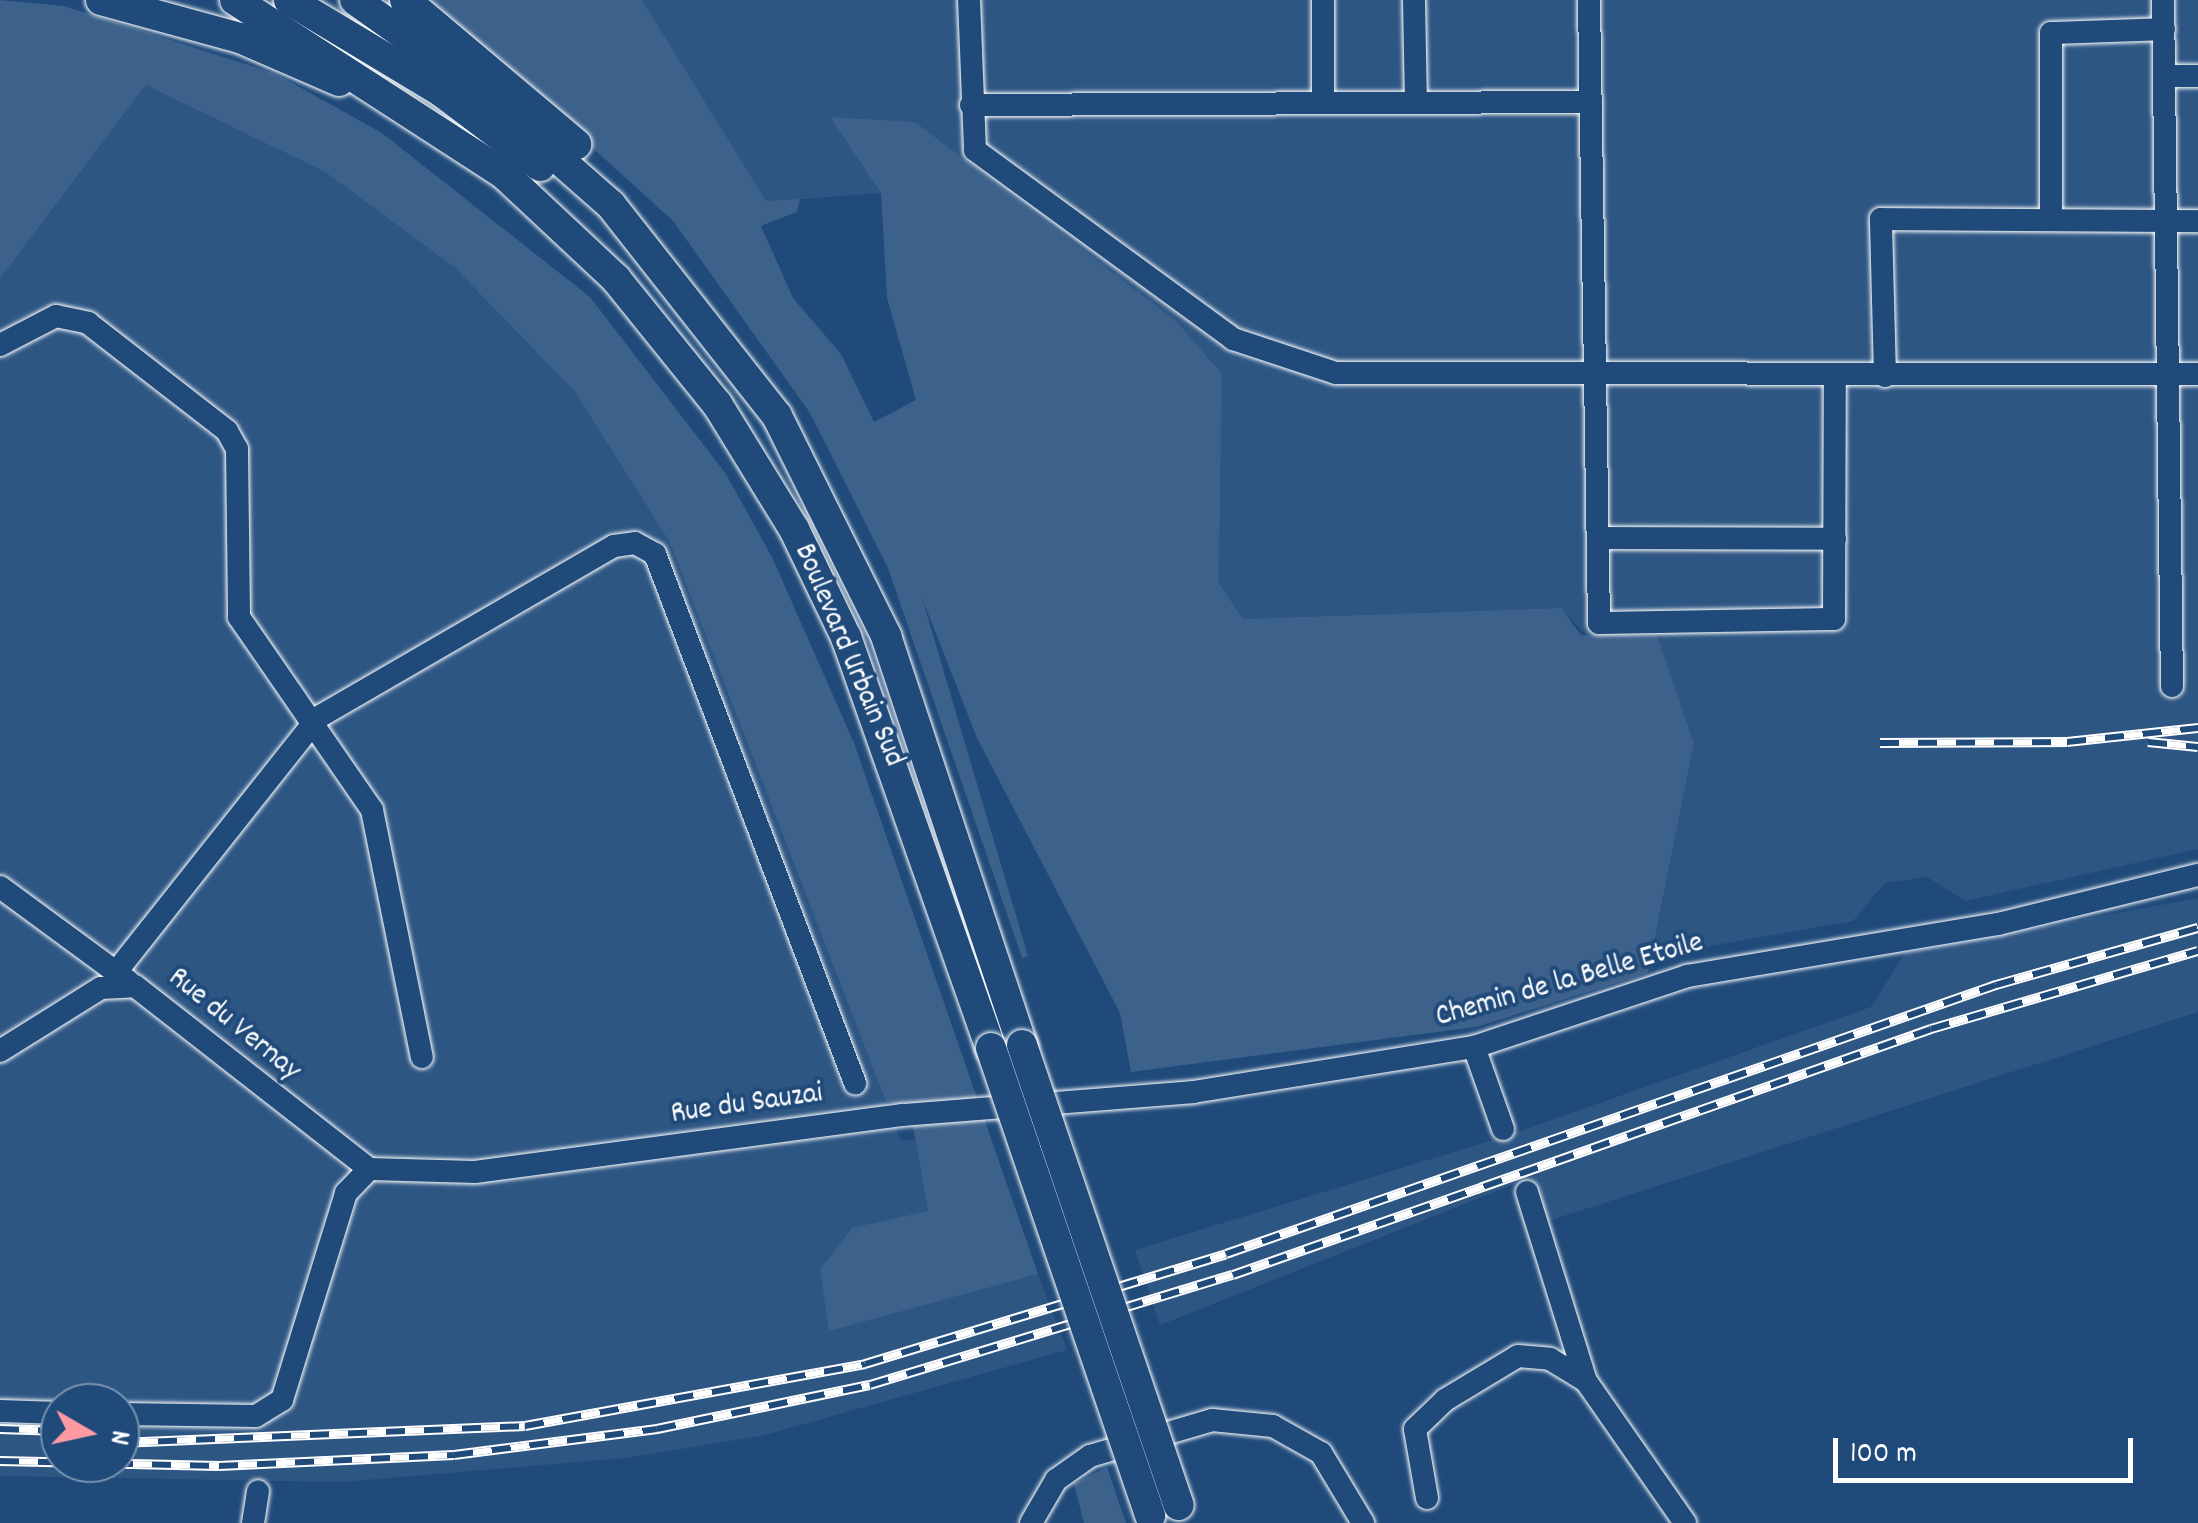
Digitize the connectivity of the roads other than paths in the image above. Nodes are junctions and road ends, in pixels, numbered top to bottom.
1 (101, 0) edge
2 (235, 0) edge
3 (289, 0) edge
4 (355, 0) edge
5 (405, 0) edge
6 (969, 0) edge
7 (1322, 0) edge
8 (1414, 0) edge
9 (1589, 0) edge
10 (2164, 0) edge
11 (2164, 29) junction
12 (2164, 76) junction
13 (2198, 76) edge
14 (1591, 102) junction
15 (1323, 103) junction
16 (1416, 103) junction
17 (972, 105) junction
18 (459, 139) junction
19 (2051, 220) junction
20 (2166, 221) junction
21 (2198, 221) edge
22 (0, 346) edge
23 (2168, 374) junction
24 (2198, 374) edge
25 (1836, 376) junction
26 (1886, 376) junction
27 (1595, 377) junction
28 (1598, 538) junction
29 (1835, 538) junction
30 (2172, 686) dead end
31 (317, 718) junction
32 (932, 776) junction
33 (2198, 875) edge
34 (0, 886) edge
35 (125, 979) junction
36 (1474, 1046) junction
37 (0, 1051) edge
38 (422, 1057) dead end
39 (855, 1083) dead end
40 (1133, 1098) joint
41 (1503, 1129) dead end
42 (369, 1169) junction
43 (1526, 1192) dead end
44 (1586, 1382) junction
45 (0, 1411) edge
46 (40, 1412) edge
47 (140, 1414) edge
48 (258, 1491) dead end
49 (1427, 1498) dead end
50 (1182, 1514) edge
51 (1151, 1520) edge
52 (253, 1523) edge
53 (1032, 1523) edge
54 (1362, 1523) edge
55 (1686, 1523) edge

1 - 18 highway
2 - 18 highway, Boulevard Urbain Sud
3 - 32 highway
4 - 32 highway
5 - 32 highway
6 - 17 street
7 - 15 street
8 - 16 street
9 - 14 street
10 - 11 street
11 - 12 street
11 - 19 street
12 - 13 street
12 - 20 street
14 - 16 street
14 - 27 street
15 - 16 street
15 - 17 street
17 - 27 street
18 - 51 highway, Boulevard Urbain Sud, bridge
19 - 20 street
19 - 26 street
20 - 21 street
20 - 23 street
22 - 31 street
23 - 24 street
23 - 26 street
23 - 30 street
25 - 26 street
25 - 27 street
25 - 29 street
27 - 28 street
28 - 29 street
28 - 29 street
31 - 35 street
31 - 38 street
31 - 39 street
32 - 50 highway, Boulevard Urbain Sud, bridge
33 - 36 street, Chemin de la Belle Etoile
34 - 35 street
35 - 37 street, Rue du Vernay
35 - 42 street, Rue du Vernay
36 - 40 street, Chemin de la Belle Etoile
36 - 41 street
40 - 42 street, Rue du Sauzai
42 - 47 street
43 - 44 street
44 - 49 street
44 - 55 street
45 - 46 street
48 - 52 street
53 - 54 street, bridge

